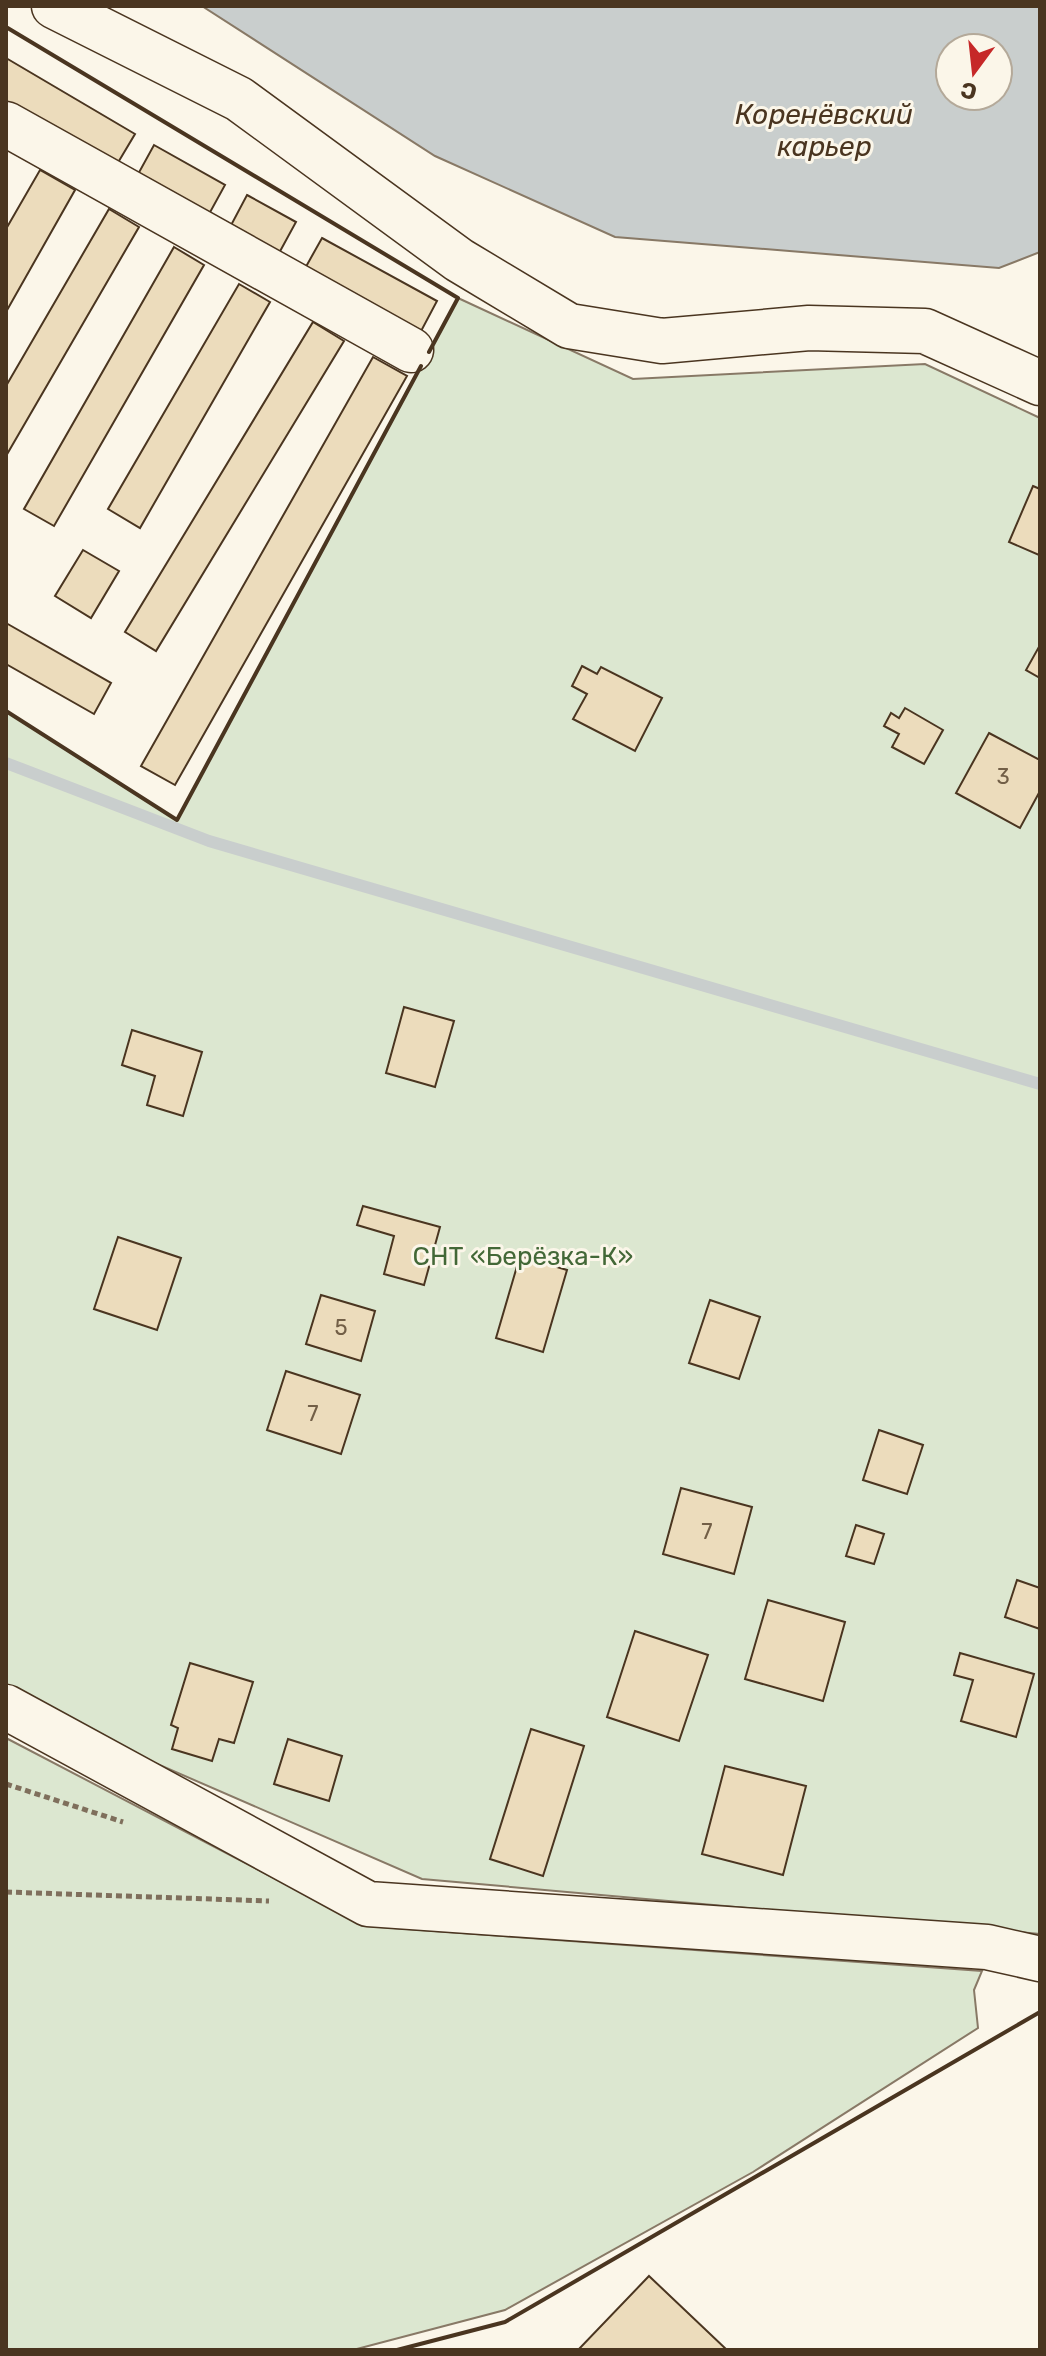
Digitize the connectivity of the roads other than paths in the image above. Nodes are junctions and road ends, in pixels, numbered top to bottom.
1 (54, 6) edge
2 (6, 124) edge
3 (411, 350) dead end
4 (1040, 383) edge
5 (6, 1707) edge
6 (1040, 1959) edge

1 - 4 street
2 - 3 street
5 - 6 street

